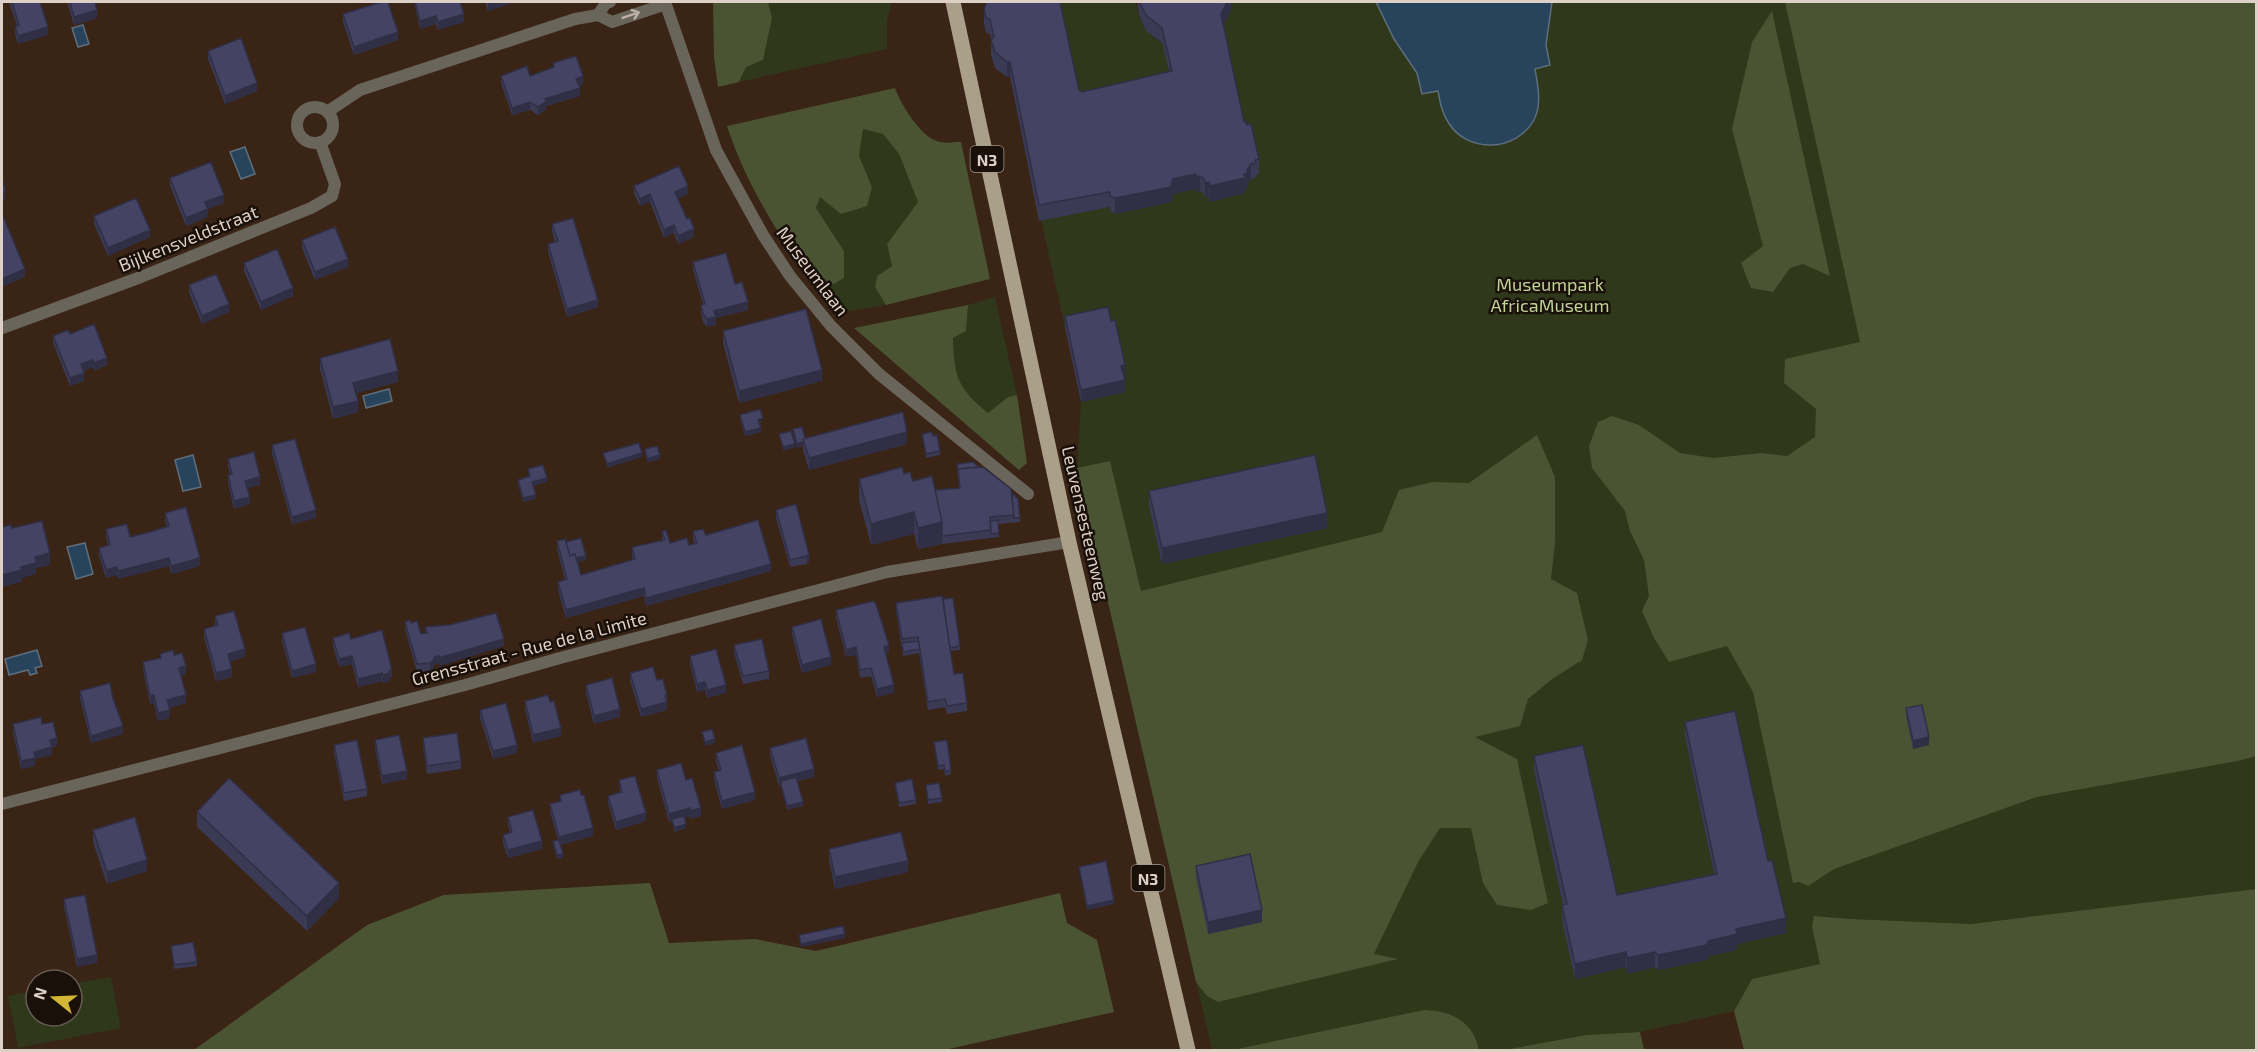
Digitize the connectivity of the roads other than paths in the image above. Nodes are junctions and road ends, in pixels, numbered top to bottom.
1 (610, 2) edge
2 (952, 2) edge
3 (665, 3) edge
4 (598, 15) junction
5 (327, 111) junction
6 (320, 142) junction
7 (2, 328) edge
8 (1028, 494) dead end
9 (1069, 542) junction
10 (2, 804) edge
11 (1188, 1050) edge

1 - 4 street
2 - 9 main road, Leuvensesteenweg / N3
4 -> 3 street
3 - 8 street, Museumlaan
4 - 5 street
5 - 6 street
5 - 6 street
6 - 7 street, Bijlkensveldstraat
9 - 10 street, Grensstraat - Rue de la Limite
9 - 11 main road, Leuvensesteenweg / N3

